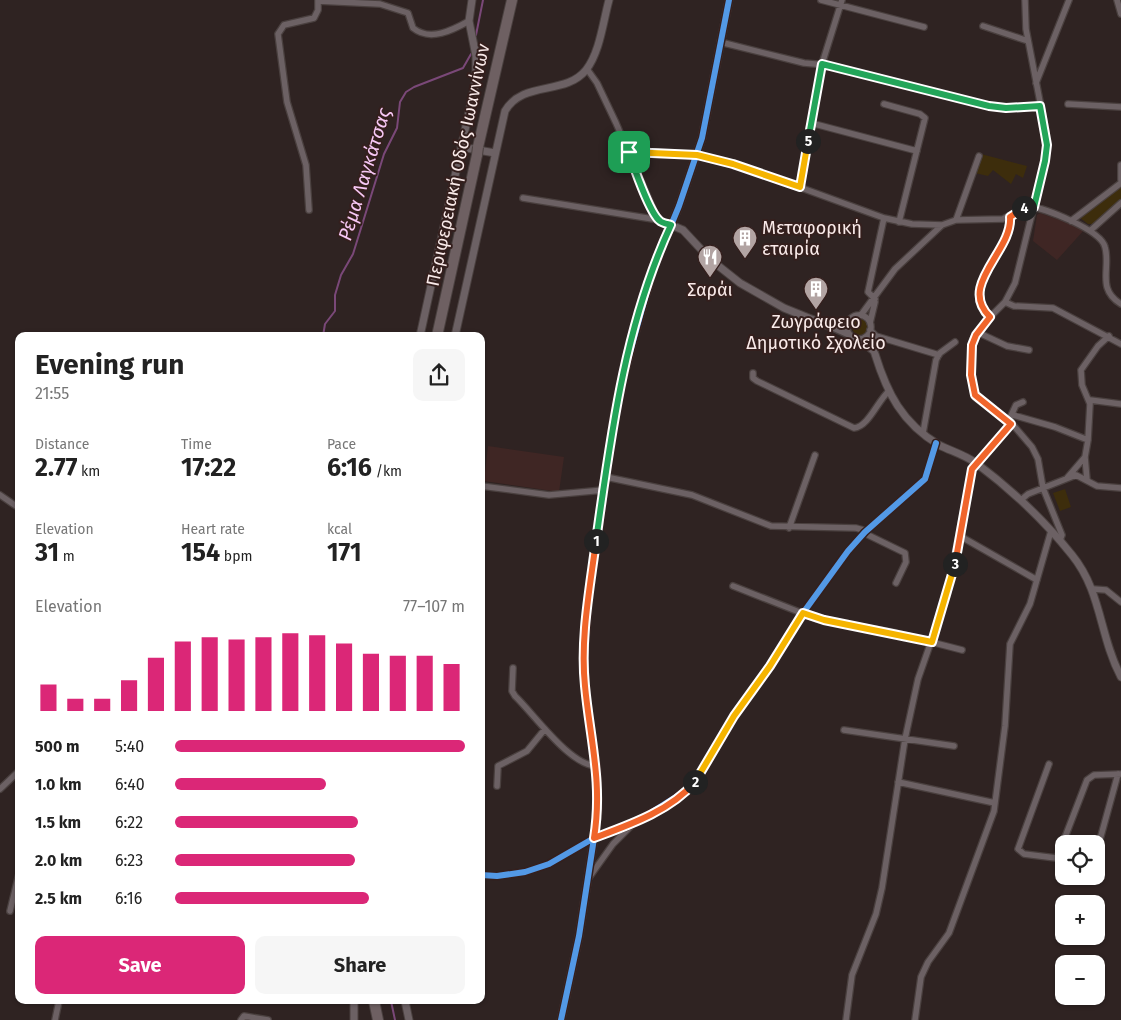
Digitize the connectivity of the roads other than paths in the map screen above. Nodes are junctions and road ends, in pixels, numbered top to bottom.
1 (318, 0) edge
2 (472, 0) edge
3 (512, 0) edge
4 (609, 0) edge
5 (728, 0) edge
6 (821, 0) edge
7 (1025, 0) edge
8 (1069, 0) edge
9 (1117, 0) edge
10 (841, 2) edge
11 (1121, 14) edge
12 (469, 21) junction
13 (982, 26) dead end
14 (924, 27) dead end
15 (1028, 40) junction
16 (720, 42) junction
17 (822, 64) junction
18 (587, 69) junction
19 (1036, 83) junction
20 (884, 104) dead end
21 (1068, 104) dead end
22 (1040, 106) junction
23 (1121, 106) edge
24 (811, 123) junction
25 (461, 147) junction
26 (918, 151) junction
27 (629, 152) junction
28 (495, 154) junction
29 (697, 155) junction
30 (979, 156) dead end
31 (1121, 165) edge
32 (1121, 181) edge
33 (800, 187) junction
34 (523, 198) dead end
35 (1121, 203) edge
36 (1034, 207) junction
37 (309, 210) dead end
38 (1010, 217) junction
39 (884, 218) junction
40 (658, 220) junction
41 (956, 220) junction
42 (1071, 221) junction
43 (899, 222) junction
44 (671, 225) junction
45 (942, 225) junction
46 (1091, 230) junction
47 (875, 299) junction
48 (1005, 302) junction
49 (1121, 304) edge
50 (861, 315) junction
51 (990, 317) junction
52 (848, 322) junction
53 (870, 323) junction
54 (831, 327) junction
55 (870, 330) junction
56 (421, 332) edge
57 (438, 332) edge
58 (455, 332) edge
59 (978, 332) junction
60 (851, 336) junction
61 (1109, 336) junction
62 (858, 339) junction
63 (1120, 340) edge
64 (955, 342) dead end
65 (1029, 350) dead end
66 (875, 354) junction
67 (939, 354) junction
68 (753, 373) dead end
69 (888, 392) junction
70 (1090, 400) junction
71 (1023, 402) dead end
72 (1121, 404) edge
73 (1013, 415) junction
74 (1010, 423) junction
75 (923, 433) junction
76 (1088, 440) junction
77 (936, 443) junction
78 (815, 455) dead end
79 (1085, 457) junction
80 (976, 463) junction
81 (606, 477) junction
82 (1067, 478) junction
83 (1087, 480) junction
84 (485, 487) edge
85 (1043, 488) junction
86 (1121, 488) edge
87 (604, 490) junction
88 (0, 495) edge
89 (1022, 499) junction
90 (15, 505) edge
91 (789, 528) junction
92 (1051, 531) junction
93 (865, 532) junction
94 (960, 536) junction
95 (1060, 540) junction
96 (1037, 580) junction
97 (896, 583) dead end
98 (733, 586) dead end
99 (1093, 590) junction
100 (1121, 602) edge
101 (803, 613) junction
102 (932, 642) junction
103 (962, 650) dead end
104 (513, 668) dead end
105 (1121, 677) edge
106 (545, 730) junction
107 (844, 730) dead end
108 (905, 739) junction
109 (954, 746) dead end
110 (1049, 764) dead end
111 (597, 766) junction
112 (1119, 774) edge
113 (15, 775) edge
114 (898, 782) junction
115 (497, 786) dead end
116 (0, 789) edge
117 (995, 803) junction
118 (633, 824) junction
119 (1068, 835) edge
120 (1101, 835) edge
121 (594, 838) junction
122 (1055, 857) edge
123 (485, 875) edge
124 (588, 879) junction
125 (15, 890) edge
126 (10, 911) dead end
127 (59, 1004) edge
128 (354, 1004) edge
129 (375, 1004) edge
130 (406, 1004) edge
131 (55, 1020) edge
132 (241, 1020) edge
133 (268, 1020) edge
134 (354, 1020) edge
135 (378, 1020) edge
136 (409, 1020) edge
137 (560, 1020) edge
138 (846, 1020) edge
139 (915, 1020) edge

1 - 12 street
1 - 37 street
2 - 12 street
3 - 57 highway, Περιφερειακή Οδός Ιωαννίνων
4 - 18 street
5 - 16 street
6 - 10 street
7 - 15 street
8 - 19 street
9 - 11 street
10 - 14 street
10 - 17 street
12 - 25 street
13 - 15 street
15 - 19 street
16 - 17 street
16 - 29 street
17 - 22 street
17 - 24 street
18 - 27 street
18 - 28 street
19 - 22 street
20 - 26 street
21 - 23 street
22 - 36 street
24 - 26 street
24 - 33 street
25 - 28 street
25 - 56 street
26 - 43 street
27 - 29 street
27 - 40 street
28 - 58 street
29 - 33 street
29 - 44 street
30 - 41 street
31 - 32 street
32 - 42 street
33 - 39 street
34 - 40 street
35 - 46 street
36 - 38 street
36 - 42 street
36 - 48 street
38 - 41 street
38 - 51 street
39 - 43 street
39 - 47 street
40 - 44 street
41 - 45 street
42 - 46 street
43 - 45 street
44 - 54 street
44 - 81 street
45 - 47 street
46 - 49 street
47 - 50 street
47 - 53 street
48 - 51 street
48 - 61 street
50 - 52 street
50 - 53 street
51 - 59 street
52 - 54 street
52 - 60 street
53 - 55 street
54 - 60 street
55 - 62 street
55 - 66 street
55 - 67 street
59 - 65 street
59 - 74 street
60 - 62 street
61 - 63 street
61 - 70 street
62 - 66 street
64 - 67 street
66 - 69 street
67 - 75 street
68 - 69 street
69 - 75 street
70 - 72 street
70 - 76 street
71 - 73 street
73 - 74 street
73 - 76 street
74 - 80 street
74 - 85 street
75 - 77 street
76 - 79 street
77 - 80 street
77 - 93 street
78 - 91 street
79 - 82 street
79 - 83 street
80 - 89 street
80 - 94 street
81 - 87 street
81 - 91 street
82 - 83 street
82 - 85 street
83 - 86 street
84 - 87 street
85 - 89 street
85 - 95 street
87 - 111 street
88 - 90 street
89 - 92 street
91 - 93 street
92 - 95 street
92 - 96 street
93 - 97 street
93 - 101 street
94 - 96 street
94 - 102 street
95 - 99 street
96 - 117 street
98 - 101 street
99 - 100 street
99 - 105 street
101 - 102 street
101 - 118 street
102 - 103 street
102 - 108 street
104 - 106 street
106 - 111 street
106 - 115 street
107 - 108 street
108 - 109 street
108 - 114 street
110 - 122 street
111 - 121 street
112 - 119 street
112 - 120 street
113 - 116 street
114 - 117 street
114 - 138 street
117 - 139 street
118 - 121 street
118 - 124 street
121 - 123 street
121 - 124 street
124 - 137 street
125 - 126 street
127 - 131 street
128 - 134 street
129 - 135 highway
130 - 136 street
132 - 133 street

